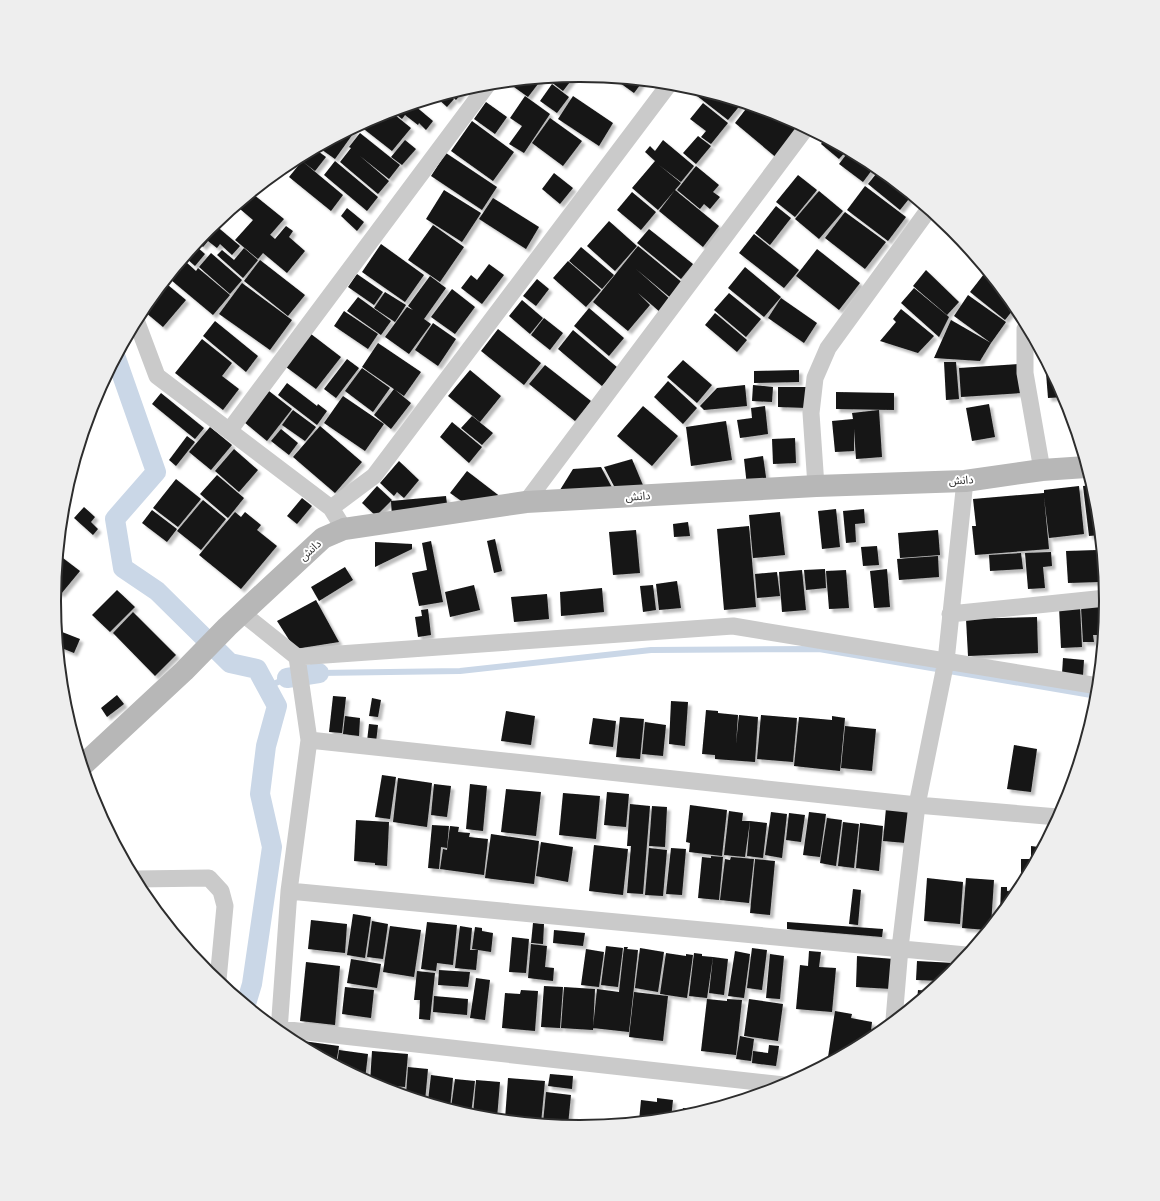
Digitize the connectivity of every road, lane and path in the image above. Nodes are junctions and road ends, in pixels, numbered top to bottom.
1 (666, 89) edge
2 (483, 90) edge
3 (803, 132) edge
4 (926, 214) edge
5 (139, 328) edge
6 (1025, 334) edge
7 (230, 431) junction
8 (1081, 466) edge
9 (1042, 470) junction
10 (965, 481) junction
11 (816, 486) junction
12 (526, 502) junction
13 (331, 508) junction
14 (344, 529) junction
15 (1099, 599) edge
16 (950, 614) junction
17 (234, 620) junction
18 (297, 657) junction
19 (946, 661) junction
20 (1092, 685) edge
21 (309, 740) junction
22 (87, 761) edge
23 (917, 804) junction
24 (1051, 816) edge
25 (143, 880) edge
26 (289, 891) junction
27 (900, 948) junction
28 (959, 954) edge
29 (219, 972) edge
30 (895, 1013) edge
31 (279, 1023) edge
32 (291, 1031) edge
33 (770, 1083) edge

1 - 13 street
2 - 7 street
3 - 12 street
4 - 11 street
5 - 7 street
6 - 9 street
7 - 13 street
8 - 9 main road, دانش
9 - 10 main road, دانش
10 - 11 main road, دانش
10 - 16 street
11 - 12 main road, دانش
12 - 14 main road, دانش
13 - 14 street
14 - 17 main road, دانش
15 - 16 street
16 - 19 street
17 - 18 street
17 - 22 main road, دانش
18 - 19 street
18 - 21 street
19 - 20 street
19 - 23 street
21 - 23 street
21 - 26 street
23 - 24 street
23 - 27 street
25 - 29 street
26 - 27 street
26 - 31 street
27 - 28 street
27 - 30 street
32 - 33 street

